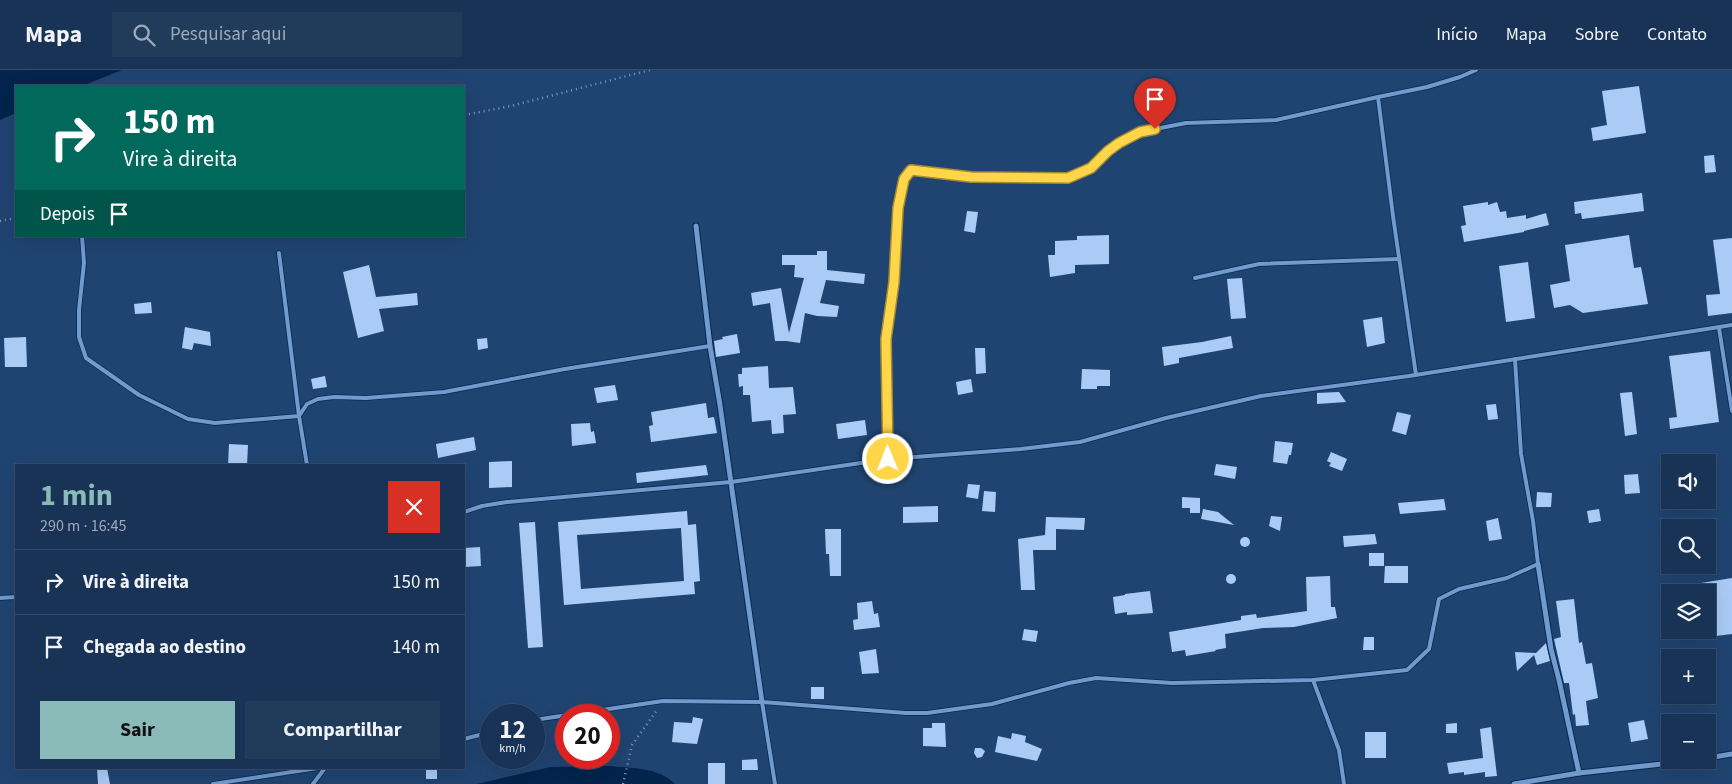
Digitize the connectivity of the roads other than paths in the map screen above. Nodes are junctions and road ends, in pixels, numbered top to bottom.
1 (1476, 70) edge
2 (1378, 97) junction
3 (696, 226) dead end
4 (82, 237) edge
5 (279, 253) dead end
6 (1400, 259) junction
7 (1196, 278) dead end
8 (1732, 325) edge
9 (1720, 328) junction
10 (710, 346) junction
11 (1515, 359) junction
12 (1416, 375) junction
13 (1732, 411) edge
14 (299, 416) junction
15 (888, 459) junction
16 (307, 464) edge
17 (731, 482) junction
18 (465, 512) edge
19 (1538, 564) junction
20 (15, 597) edge
21 (0, 598) edge
22 (1313, 680) junction
23 (762, 702) junction
24 (545, 718) edge
25 (480, 735) edge
26 (465, 739) edge
27 (1732, 754) edge
28 (1716, 757) edge
29 (1661, 764) edge
30 (311, 769) edge
31 (324, 769) edge
32 (1579, 773) junction
33 (212, 784) edge
34 (313, 784) edge
35 (775, 784) edge
36 (1344, 784) edge
37 (1514, 784) edge

1 - 2 lane
2 - 6 lane
2 - 15 lane
3 - 10 street
4 - 14 lane
5 - 14 lane
6 - 7 lane
6 - 12 lane
8 - 9 lane
9 - 11 lane
9 - 13 lane
10 - 14 lane
10 - 17 street
11 - 12 lane
11 - 19 lane
12 - 15 lane
14 - 16 lane
15 - 17 lane
17 - 18 lane
17 - 23 street
19 - 22 lane
19 - 32 street
20 - 21 lane
22 - 23 lane
22 - 36 lane
23 - 24 lane
23 - 35 lane
25 - 26 lane
27 - 28 street
29 - 32 street
30 - 33 lane
31 - 34 lane
32 - 37 street

